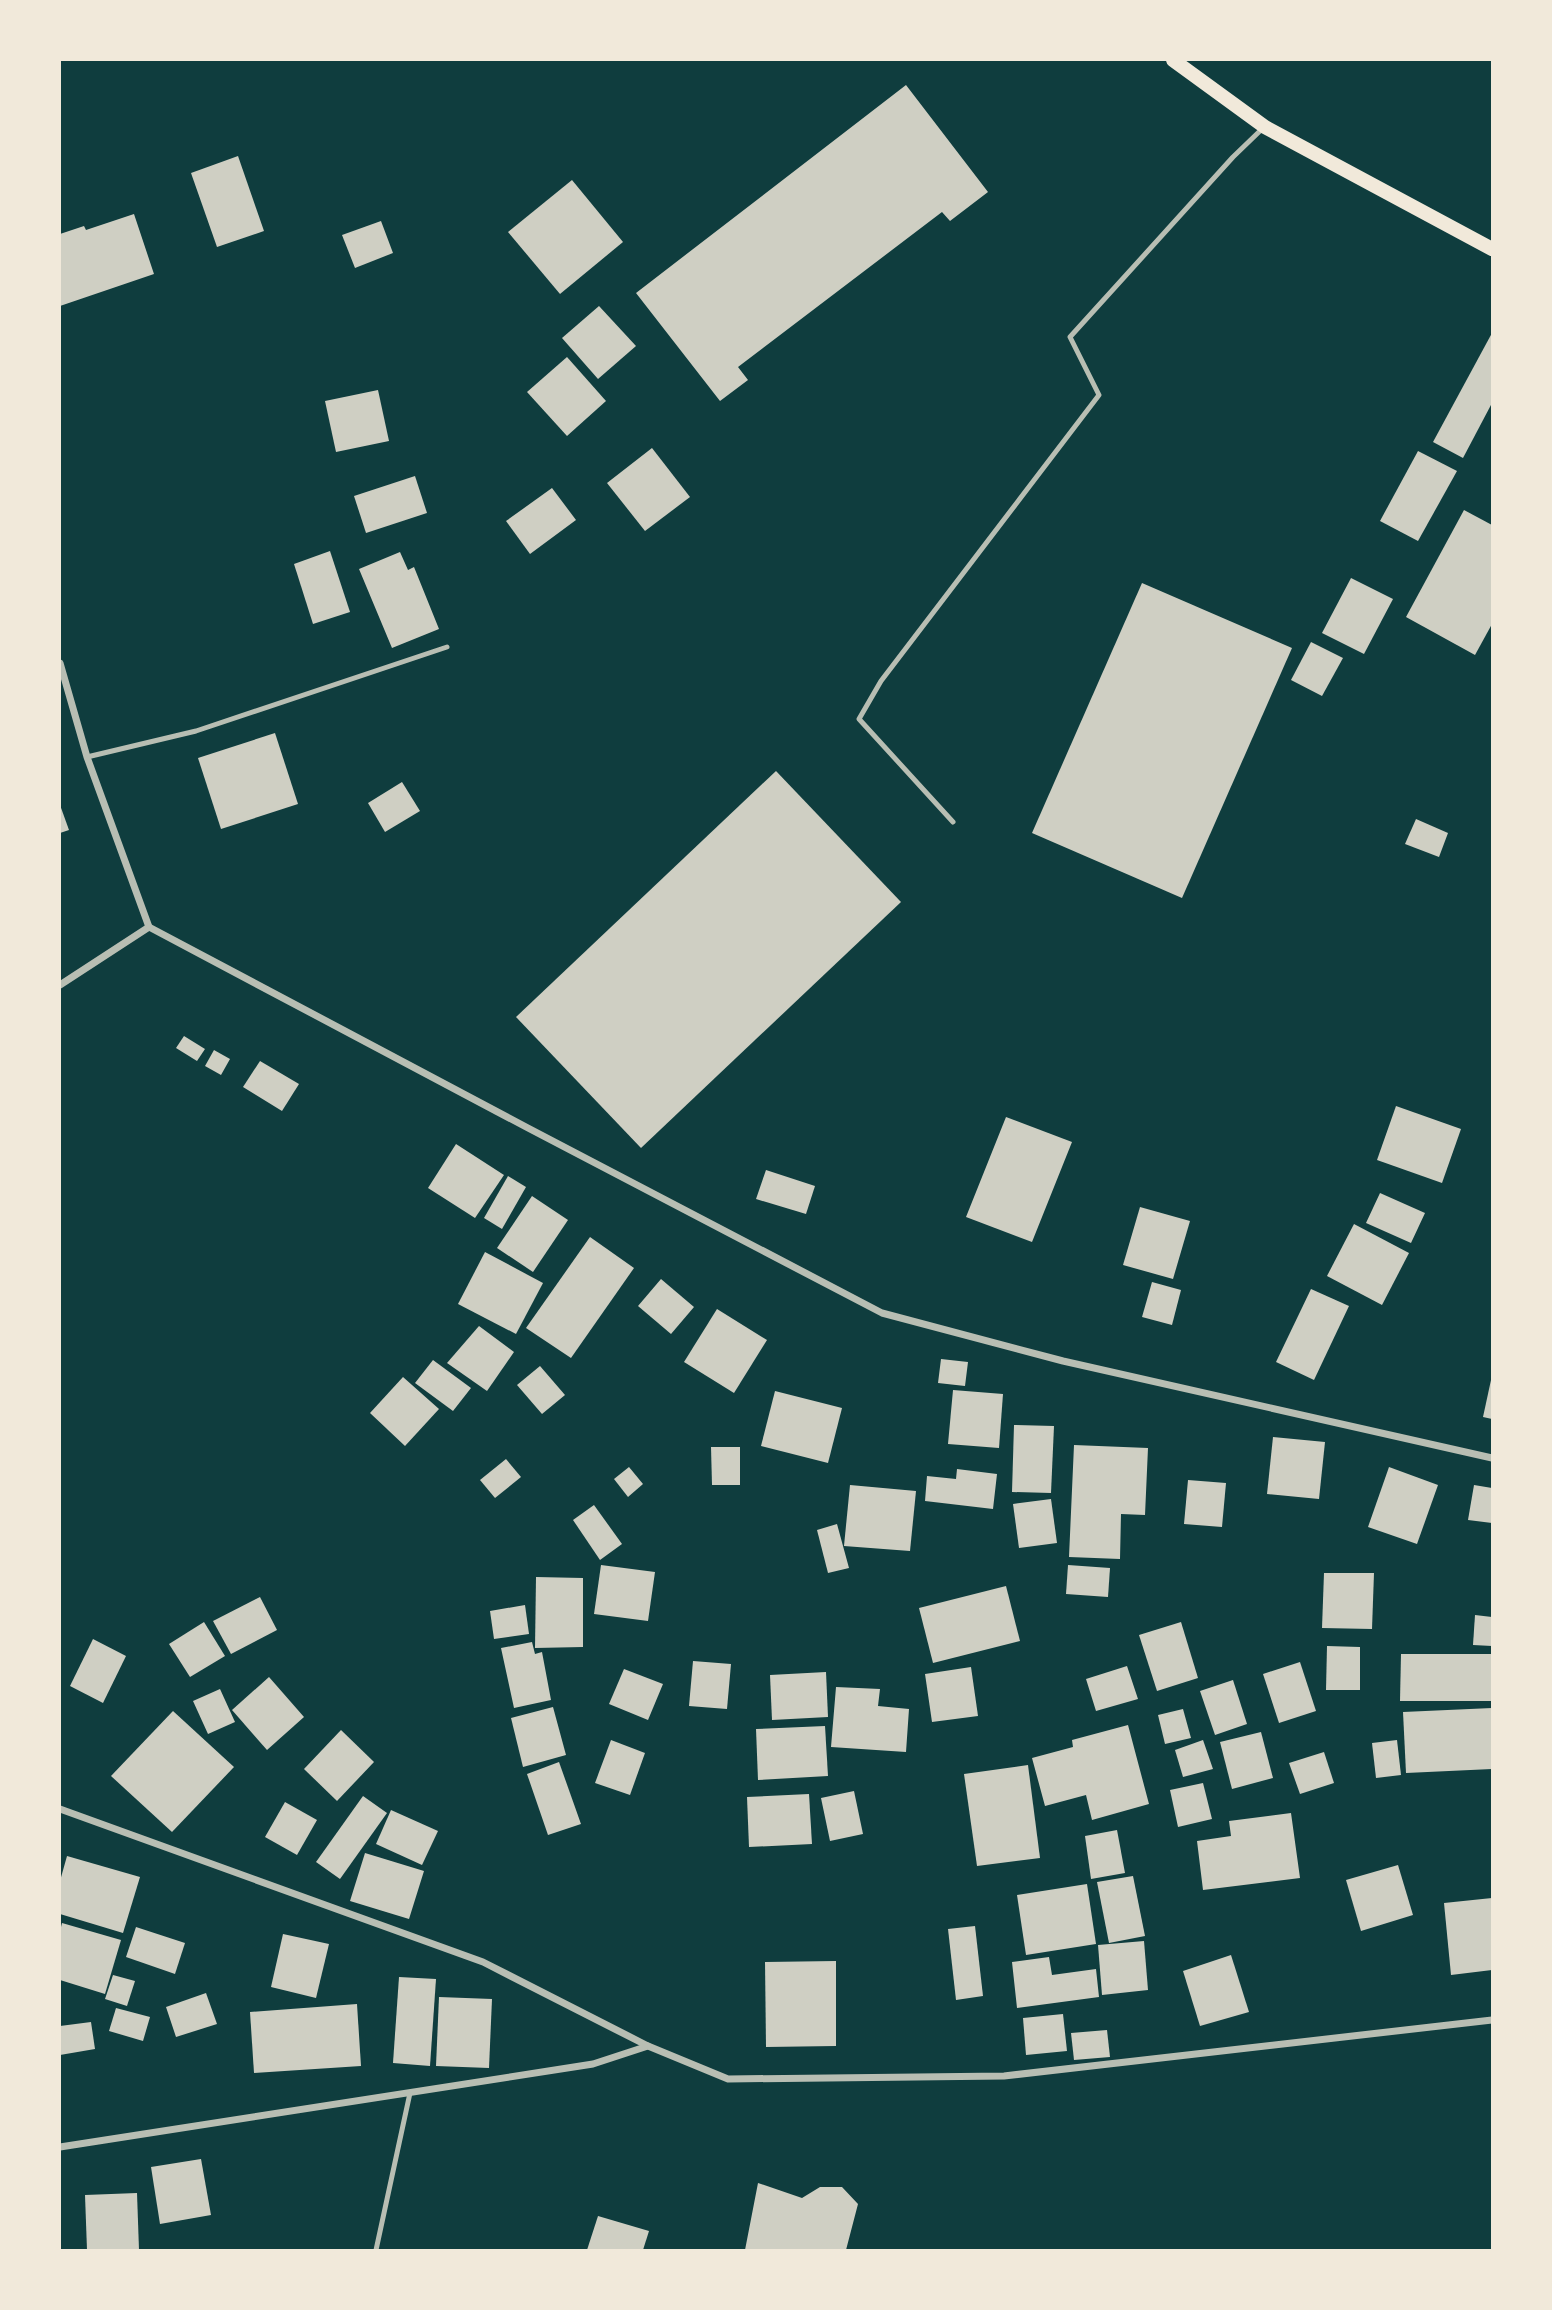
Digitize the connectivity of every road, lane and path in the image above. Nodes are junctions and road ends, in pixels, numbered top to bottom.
1 (1173, 60) edge
2 (1265, 127) junction
3 (1493, 249) edge
4 (447, 647) dead end
5 (60, 663) edge
6 (88, 757) junction
7 (953, 822) dead end
8 (149, 927) junction
9 (60, 985) edge
10 (1493, 1458) edge
11 (60, 1809) edge
12 (1493, 2020) edge
13 (648, 2046) junction
14 (411, 2093) junction
15 (60, 2147) edge
16 (376, 2250) edge

1 - 2 main road
2 - 3 main road
2 - 7 lane
4 - 6 lane
5 - 6 street
6 - 8 street
8 - 9 street
8 - 10 street
11 - 13 street
12 - 13 street
13 - 14 street
14 - 15 street
14 - 16 lane

